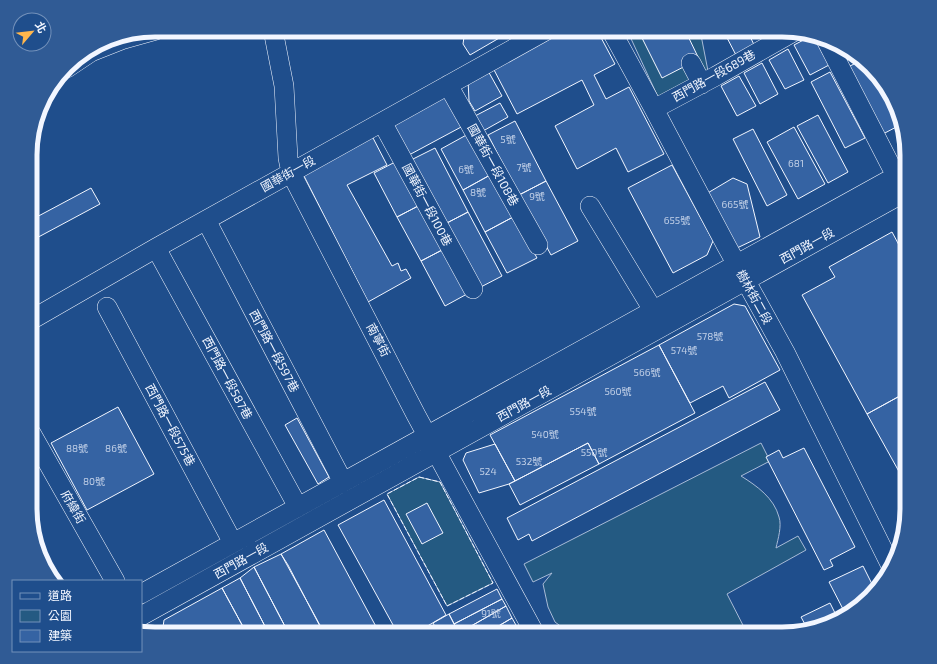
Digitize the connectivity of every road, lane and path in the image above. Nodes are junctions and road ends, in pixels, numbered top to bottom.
1 (274, 37) edge
2 (535, 37) edge
3 (615, 37) edge
4 (784, 37) edge
5 (830, 48) edge
6 (691, 63) dead end
7 (709, 80) junction
8 (448, 86) junction
9 (654, 109) junction
10 (382, 122) junction
11 (291, 173) junction
12 (900, 174) edge
13 (900, 181) edge
14 (900, 181) edge
15 (590, 206) dead end
16 (206, 220) junction
17 (538, 245) dead end
18 (156, 248) junction
19 (736, 264) junction
20 (745, 281) junction
21 (472, 289) dead end
22 (107, 307) dead end
23 (653, 310) junction
24 (37, 317) edge
25 (428, 435) junction
26 (37, 444) edge
27 (437, 452) junction
28 (343, 482) junction
29 (298, 507) junction
30 (233, 543) junction
31 (888, 560) edge
32 (114, 580) edge
33 (142, 593) edge
34 (142, 615) edge
35 (531, 627) edge

1 - 11 street, 南寧街
2 - 8 street, 國華街一段
3 - 9 street, 樹林街二段
4 - 7 street, 西門路一段689巷
5 - 12 street
6 - 7 street
7 - 9 street, 西門路一段689巷
8 - 10 street, 國華街一段
8 - 17 street, 國華街一段108巷
9 - 19 street, 樹林街二段
10 - 11 street, 國華街一段
10 - 21 street, 國華街一段100巷
11 - 16 street, 國華街一段
11 - 25 street, 南寧街
13 - 19 street, 西門路一段
14 - 20 street, 西門路一段
15 - 23 street
16 - 18 street, 國華街一段
16 - 28 street, 西門路一段597巷
18 - 24 street, 國華街一段
18 - 29 street, 西門路一段587巷
19 - 20 street, 樹林街二段
19 - 23 street, 西門路一段
20 - 27 street, 西門路一段
20 - 31 street, 樹林街二段
22 - 30 street, 西門路一段575巷
23 - 25 street, 西門路一段
25 - 27 street, 南寧街
25 - 28 street, 西門路一段
26 - 32 street, 府緯街
27 - 34 street, 西門路一段
27 - 35 street, 南寧街
28 - 29 street, 西門路一段
29 - 30 street, 西門路一段
30 - 33 street, 西門路一段

